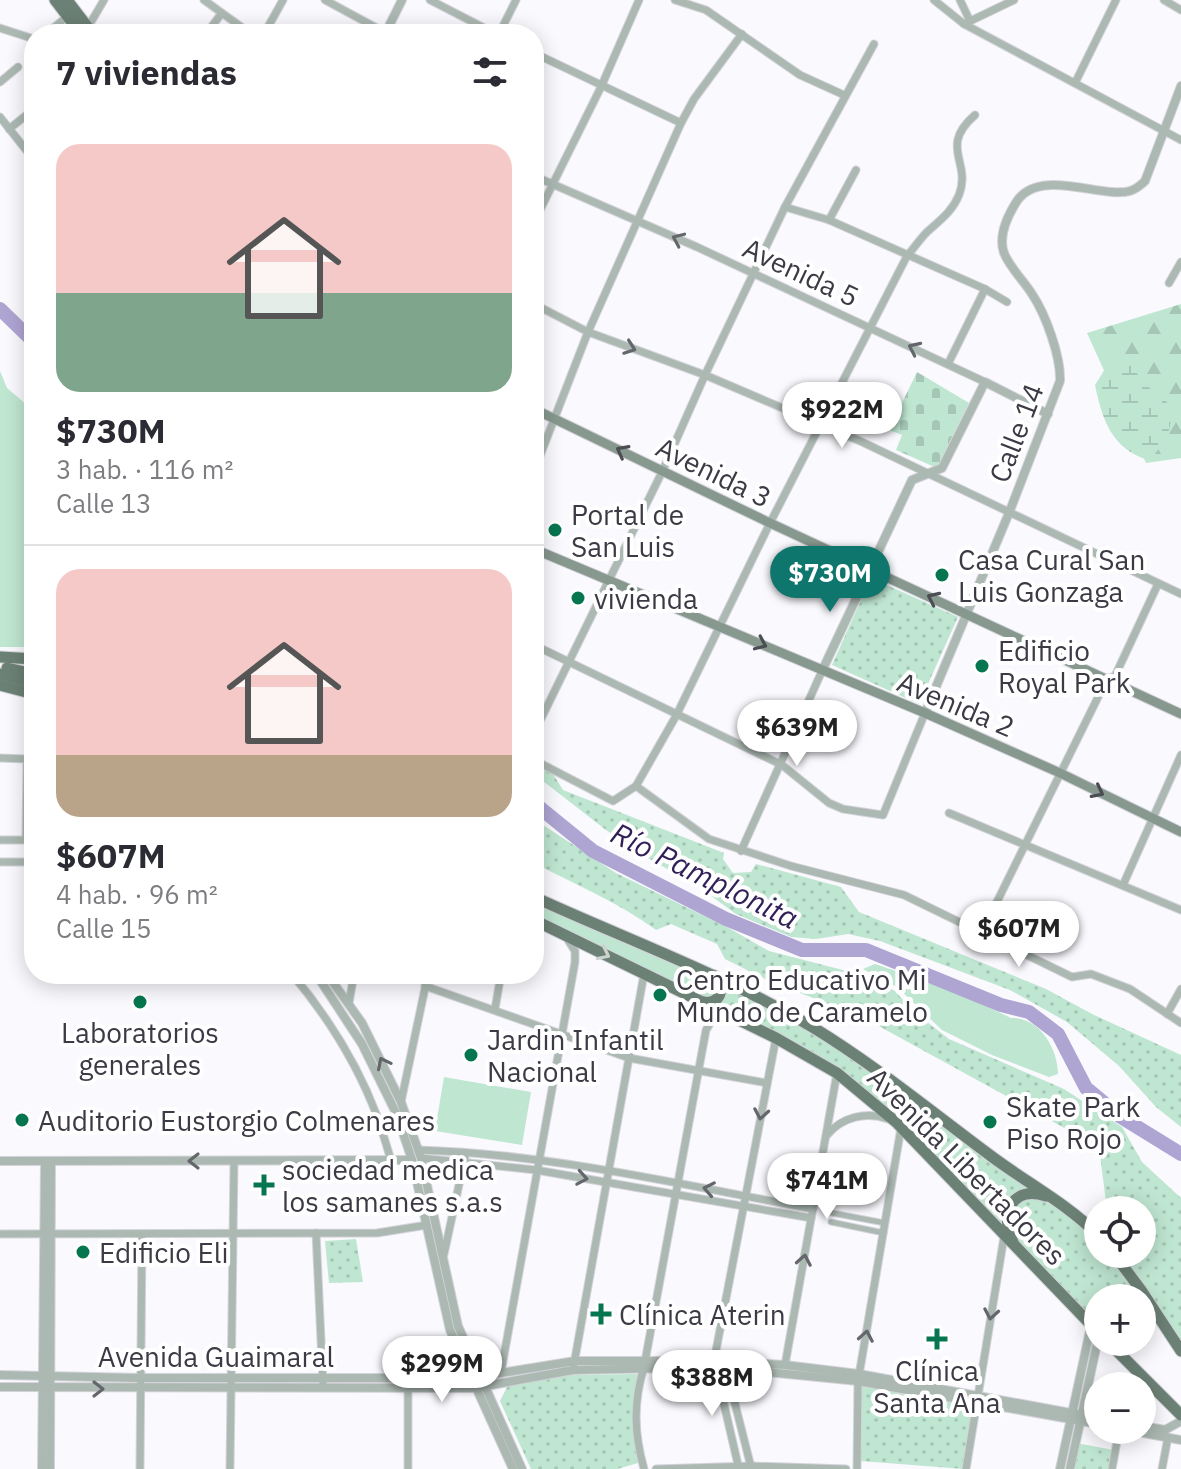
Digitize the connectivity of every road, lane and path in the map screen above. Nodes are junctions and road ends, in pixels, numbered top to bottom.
1 (55, 0) edge
2 (67, 0) edge
3 (104, 0) edge
4 (204, 0) edge
5 (283, 0) edge
6 (325, 0) edge
7 (402, 0) edge
8 (430, 0) edge
9 (516, 0) edge
10 (639, 0) edge
11 (675, 0) edge
12 (713, 0) edge
13 (934, 0) edge
14 (960, 0) edge
15 (1014, 0) edge
16 (1116, 0) edge
17 (1164, 0) edge
18 (706, 10) junction
19 (1181, 10) edge
20 (221, 14) junction
21 (68, 16) junction
22 (967, 22) junction
23 (58, 24) edge
24 (78, 24) edge
25 (82, 24) edge
26 (91, 24) edge
27 (215, 24) edge
28 (236, 24) edge
29 (270, 24) edge
30 (369, 24) edge
31 (390, 24) edge
32 (478, 24) edge
33 (503, 24) edge
34 (0, 28) edge
35 (742, 34) junction
36 (24, 36) edge
37 (874, 44) dead end
38 (544, 58) edge
39 (18, 67) dead end
40 (0, 82) edge
41 (1075, 83) junction
42 (1181, 86) edge
43 (601, 87) junction
44 (844, 95) junction
45 (975, 115) dead end
46 (0, 117) edge
47 (24, 117) edge
48 (681, 123) junction
49 (9, 129) junction
50 (1163, 131) junction
51 (1181, 140) edge
52 (24, 148) edge
53 (856, 170) dead end
54 (544, 180) edge
55 (552, 184) junction
56 (544, 201) edge
57 (785, 207) junction
58 (829, 220) junction
59 (640, 222) junction
60 (907, 256) junction
61 (1181, 262) edge
62 (754, 276) junction
63 (1169, 283) dead end
64 (985, 289) junction
65 (1007, 302) dead end
66 (544, 309) edge
67 (871, 328) junction
68 (588, 332) junction
69 (948, 364) junction
70 (705, 375) junction
71 (985, 382) junction
72 (544, 413) edge
73 (1048, 414) junction
74 (556, 418) junction
75 (822, 425) junction
76 (544, 447) edge
77 (662, 472) junction
78 (930, 473) junction
79 (1009, 513) junction
80 (770, 523) junction
81 (544, 553) edge
82 (868, 569) junction
83 (609, 578) junction
84 (1158, 584) junction
85 (1181, 594) edge
86 (967, 614) junction
87 (719, 626) junction
88 (544, 650) edge
89 (0, 657) edge
90 (24, 659) edge
91 (567, 662) junction
92 (0, 666) edge
93 (822, 671) junction
94 (24, 672) edge
95 (0, 674) edge
96 (1107, 679) junction
97 (24, 680) edge
98 (0, 685) edge
99 (24, 691) edge
100 (544, 711) edge
101 (925, 713) junction
102 (1181, 714) edge
103 (676, 716) junction
104 (1181, 755) edge
105 (0, 758) edge
106 (24, 759) edge
107 (544, 765) edge
108 (782, 765) junction
109 (1060, 773) junction
110 (636, 786) junction
111 (949, 813) dead end
112 (1152, 819) junction
113 (1181, 832) edge
114 (0, 840) edge
115 (24, 840) edge
116 (1025, 844) junction
117 (741, 851) junction
118 (0, 862) edge
119 (24, 862) edge
120 (1123, 885) junction
121 (544, 901) edge
122 (1181, 910) edge
123 (544, 925) edge
124 (561, 933) junction
125 (981, 934) junction
126 (644, 974) junction
127 (715, 976) junction
128 (300, 984) edge
129 (323, 984) edge
130 (335, 984) edge
131 (352, 984) edge
132 (499, 984) edge
133 (425, 986) joint
134 (1181, 989) edge
135 (702, 1002) junction
136 (349, 1003) junction
137 (495, 1009) junction
138 (1167, 1014) junction
139 (726, 1015) junction
140 (1181, 1023) edge
141 (561, 1034) junction
142 (776, 1038) junction
143 (629, 1058) junction
144 (700, 1069) junction
145 (837, 1073) junction
146 (767, 1083) junction
147 (401, 1102) junction
148 (898, 1125) junction
149 (826, 1137) junction
150 (466, 1151) junction
151 (417, 1156) junction
152 (391, 1160) junction
153 (464, 1160) junction
154 (537, 1160) junction
155 (0, 1161) edge
156 (234, 1161) junction
157 (48, 1162) junction
158 (536, 1170) junction
159 (609, 1171) junction
160 (607, 1182) junction
161 (677, 1183) junction
162 (675, 1193) junction
163 (746, 1197) junction
164 (1050, 1197) junction
165 (744, 1207) junction
166 (813, 1209) junction
167 (832, 1213) dead end
168 (811, 1218) junction
169 (1084, 1221) edge
170 (831, 1222) dead end
171 (886, 1224) junction
172 (427, 1225) junction
173 (316, 1233) junction
174 (884, 1233) junction
175 (0, 1234) edge
176 (47, 1234) junction
177 (142, 1234) junction
178 (233, 1234) junction
179 (1004, 1237) junction
180 (1016, 1249) junction
181 (443, 1256) junction
182 (1156, 1313) edge
183 (1084, 1319) edge
184 (1181, 1351) edge
185 (1090, 1356) edge
186 (1090, 1356) edge
187 (1121, 1356) edge
188 (644, 1363) junction
189 (715, 1364) junction
190 (574, 1365) junction
191 (785, 1365) junction
192 (726, 1368) junction
193 (501, 1372) junction
194 (0, 1375) edge
195 (47, 1376) junction
196 (139, 1378) junction
197 (230, 1378) junction
198 (323, 1378) junction
199 (475, 1378) junction
200 (858, 1378) junction
201 (0, 1387) edge
202 (479, 1387) junction
203 (47, 1389) junction
204 (139, 1389) junction
205 (229, 1389) junction
206 (323, 1389) junction
207 (408, 1389) junction
208 (977, 1398) junction
209 (1076, 1417) junction
210 (1084, 1417) edge
211 (1181, 1418) edge
212 (1084, 1420) edge
213 (1156, 1428) edge
214 (1156, 1435) edge
215 (1168, 1437) junction
216 (1181, 1440) edge
217 (1116, 1444) edge
218 (751, 1467) edge
219 (739, 1468) edge
220 (42, 1469) edge
221 (50, 1469) edge
222 (140, 1469) edge
223 (230, 1469) edge
224 (408, 1469) edge
225 (513, 1469) edge
226 (522, 1469) edge
227 (644, 1469) edge
228 (656, 1469) edge
229 (846, 1469) edge
230 (857, 1469) edge
231 (966, 1469) edge
232 (1060, 1469) edge
233 (1070, 1469) edge
234 (1112, 1469) edge
235 (1162, 1469) edge

1 - 21 main road
2 - 25 main road
3 - 26 street
4 - 20 street
5 - 29 street
6 - 30 street
7 - 31 street
8 - 32 street
9 - 33 street
10 - 43 street
11 - 18 street
12 - 18 street
13 - 22 street
14 - 22 street
15 - 22 street
16 - 41 street
17 - 19 street
18 - 35 street
20 - 27 street
20 - 28 street
21 - 23 street
21 - 24 main road
22 - 41 street
34 - 36 street
35 - 44 street
35 - 48 street
37 - 44 street
38 - 43 street
39 - 40 street
41 - 50 street
42 - 50 street, Calle 14
43 - 48 street
43 - 55 street
44 - 57 street
45 - 60 street
46 - 49 street
47 - 49 street
48 - 59 street
49 - 52 street
50 - 51 street
50 - 73 street, Calle 14
53 - 58 street
54 - 55 street, Avenida 5
55 - 56 street
55 - 59 street, Avenida 5
57 - 58 street
57 - 62 street
58 - 60 street
62 -> 59 street, Avenida 5
59 - 68 street
60 - 64 street
60 - 67 street
61 - 63 street
62 - 67 street, Avenida 5
62 - 70 street
64 - 65 street
64 - 69 street
66 - 68 street
69 -> 67 street, Avenida 5
67 - 75 street
68 -> 70 street
68 - 74 street
69 - 71 street, Avenida 5
70 - 75 street
70 - 77 street
71 - 73 street, Avenida 5
71 - 78 street
72 - 74 main road, Avenida 3
73 - 79 street, Calle 14
74 - 76 street
77 -> 74 main road, Avenida 3
75 - 78 street
75 - 80 street
77 - 80 main road, Avenida 3
77 - 83 street
78 - 79 street
78 - 82 street
79 - 84 street
79 - 86 street, Calle 14
80 - 82 main road, Avenida 3
80 - 87 street
81 - 83 main road, Avenida 2
86 -> 82 main road, Avenida 3
82 - 93 street
83 - 87 main road, Avenida 2
83 - 91 street
84 - 85 street
84 - 96 street
86 - 96 main road, Avenida 3
86 - 101 street, Calle 14
87 -> 93 main road, Avenida 2
87 - 103 street
88 - 91 street
89 - 90 main road
91 - 100 street
91 - 103 street
92 - 94 main road
93 - 101 main road, Avenida 2
93 - 108 street
95 - 97 main road
96 - 102 main road, Avenida 3
96 - 109 street
98 - 99 main road
101 - 108 street, Calle 14
101 - 109 main road, Avenida 2
103 - 108 street
103 - 110 street
104 - 112 street
105 - 106 street
107 - 110 street
108 - 117 street
109 -> 112 main road, Avenida 2
109 - 116 street
110 - 117 street
111 - 116 street
112 - 113 main road, Avenida 2
112 - 120 street
114 - 115 street
116 - 120 street
116 - 125 street
117 - 125 street
118 - 119 street
120 - 122 street
121 - 127 main road, Avenida Libertadores
123 - 124 main road, Avenida Libertadores
124 -> 126 main road, Avenida Libertadores
124 - 141 street
125 - 138 street
126 - 135 main road, Avenida Libertadores
126 - 143 street
127 - 135 main road
127 - 164 main road, Avenida Libertadores
128 - 152 street
129 - 151 street
130 - 136 street
131 - 136 street
132 - 137 street
133 - 137 street
133 - 147 street
134 - 138 street
135 - 139 main road, Avenida Libertadores
147 -> 136 street
137 - 141 street
138 - 140 street
139 - 142 main road, Avenida Libertadores
139 - 144 street
141 - 143 street
141 - 154 street
142 - 145 main road, Avenida Libertadores
142 - 146 street
143 - 144 street
143 - 159 street
144 - 146 street
144 - 161 street
145 - 148 main road, Avenida Libertadores
145 - 149 street
146 -> 163 street
147 - 151 street
148 - 149 street
148 - 171 street
148 - 179 main road, Avenida Libertadores
149 - 166 street
150 - 151 street
150 - 153 street
150 - 154 street
151 - 152 street
151 - 153 street
151 - 172 street
151 - 181 street
152 - 156 street
153 - 158 street
153 - 181 street
154 - 158 street
154 - 159 street
155 - 157 street
156 -> 157 street
156 - 178 street
157 - 176 street
158 -> 160 street
158 - 193 street
159 - 160 street
159 - 161 street
160 - 162 street
160 - 190 street
161 - 162 street
163 -> 161 street
162 - 165 street
162 - 188 street
163 - 165 street
163 - 166 street
164 - 169 main road, Avenida Libertadores
164 - 180 main road
165 - 168 street
165 - 189 street
166 - 168 street
167 - 171 street
191 -> 168 street
170 - 174 street
171 - 174 street
172 - 173 street
172 - 199 street
173 - 178 street
173 - 198 street
200 -> 174 street
175 - 176 street
176 - 177 street
176 - 195 street
177 - 178 street
177 - 196 street
178 - 197 street
179 - 180 main road, Avenida Libertadores
179 -> 208 street
180 - 183 main road, Avenida Libertadores
181 - 199 street
182 - 184 main road, Avenida Libertadores
185 - 209 street
186 - 209 street
187 - 211 main road
188 - 189 street, Avenida Guaimaral
188 - 190 street, Avenida Guaimaral
188 - 227 street
189 - 191 street, Avenida Guaimaral
189 - 192 street, Avenida Guaimaral
189 - 219 street
190 - 193 street, Avenida Guaimaral
190 - 202 street, Avenida Guaimaral
191 - 200 street, Avenida Guaimaral
192 - 200 street, Avenida Guaimaral
192 - 218 street
193 - 199 street, Avenida Guaimaral
194 - 195 street, Avenida Guaimaral
195 - 196 street, Avenida Guaimaral
195 - 203 street
196 - 197 street, Avenida Guaimaral
196 - 204 street
197 - 198 street, Avenida Guaimaral
197 - 205 street
198 - 199 street, Avenida Guaimaral
198 - 206 street
199 - 202 street
200 - 208 street, Avenida Guaimaral
200 - 230 street
201 - 203 street, Avenida Guaimaral
202 - 207 street, Avenida Guaimaral
202 - 225 street
202 - 226 street
203 -> 204 street, Avenida Guaimaral
203 - 220 street
203 - 221 street
204 - 205 street, Avenida Guaimaral
204 - 222 street
205 - 206 street, Avenida Guaimaral
205 - 223 street
206 - 207 street, Avenida Guaimaral
207 - 224 street
208 - 209 street, Avenida Guaimaral
208 - 231 street
209 - 210 street, Avenida Guaimaral
209 - 212 street, Avenida Guaimaral
209 - 232 street
209 - 233 street
211 - 213 street
214 - 215 street
215 - 216 street
215 - 235 street
217 - 234 street
218 - 219 street
218 - 229 street
219 - 228 street

